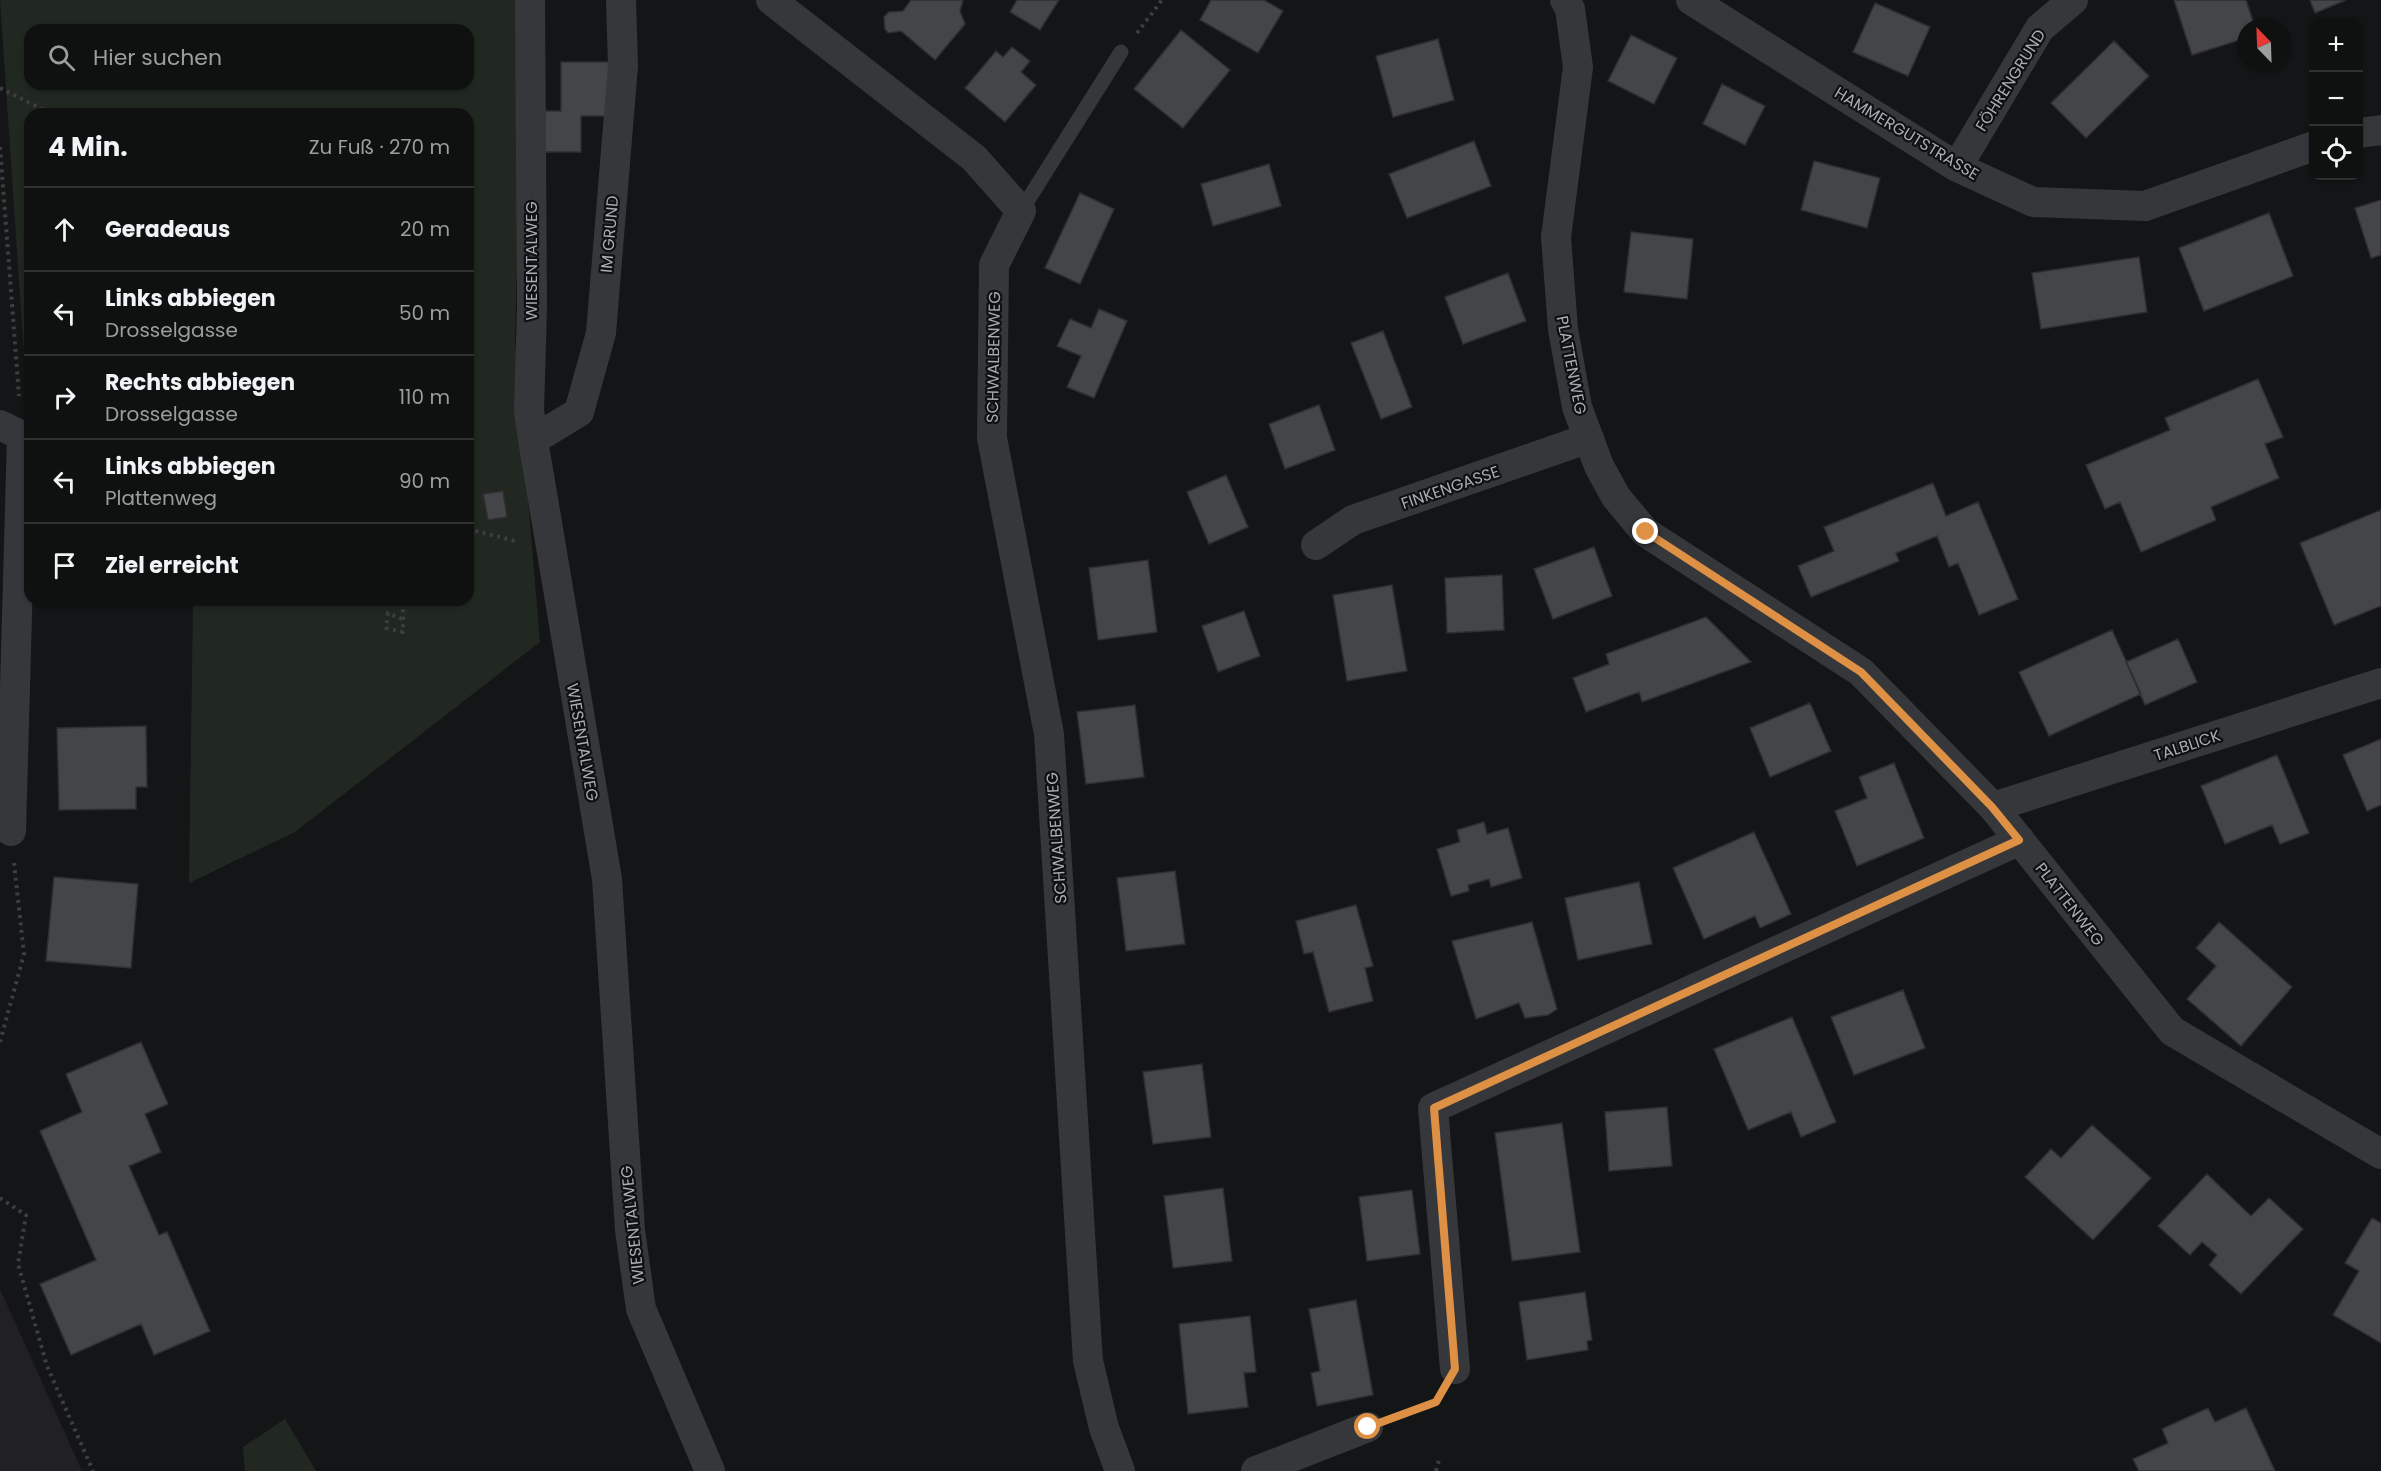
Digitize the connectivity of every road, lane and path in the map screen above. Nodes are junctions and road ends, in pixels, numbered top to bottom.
1 (530, 0) edge
2 (621, 0) edge
3 (771, 0) edge
4 (1162, 0) edge
5 (1565, 0) edge
6 (1690, 0) edge
7 (2073, 0) edge
8 (1121, 52) joint
9 (0, 88) edge
10 (40, 108) edge
11 (2381, 130) edge
12 (2363, 132) edge
13 (0, 147) edge
14 (2309, 147) edge
15 (1957, 166) junction
16 (1021, 211) junction
17 (11, 431) edge
18 (1589, 438) junction
19 (533, 440) junction
20 (474, 531) edge
21 (1316, 545) dead end
22 (550, 550) junction
23 (403, 606) edge
24 (402, 619) junction
25 (2381, 683) edge
26 (1992, 807) junction
27 (5, 828) edge
28 (2019, 840) junction
29 (0, 1042) edge
30 (2381, 1154) edge
31 (0, 1198) edge
32 (1455, 1369) joint
33 (1368, 1427) joint
34 (1439, 1460) dead end
35 (93, 1471) edge
36 (710, 1471) edge
37 (1120, 1471) edge
38 (1256, 1471) edge
39 (1436, 1471) edge

1 - 19 street, WIESENTALWEG
2 - 19 street, IM GRUND
3 - 16 street
4 - 8 path
5 - 18 street, PLATTENWEG
6 - 15 street, HAMMERGUTSTRASSE
7 - 15 street, FÖHRENGRUND
8 - 16 lane, SCHWALBENWEG
9 - 10 path
11 - 12 street
13 - 17 path
14 - 15 street, HAMMERGUTSTRASSE
16 - 37 street, SCHWALBENWEG
17 - 27 street
18 - 21 street, FINKENGASSE
18 - 26 street, PLATTENWEG
19 - 22 street, WIESENTALWEG
20 - 22 path
22 - 36 street, WIESENTALWEG
23 - 24 path
24 - 24 path
25 - 26 street, TALBLICK
26 - 28 street, PLATTENWEG
27 - 29 path
28 - 30 street, PLATTENWEG
28 - 32 street
31 - 35 path
32 - 33 path
33 - 38 street
34 - 39 path

